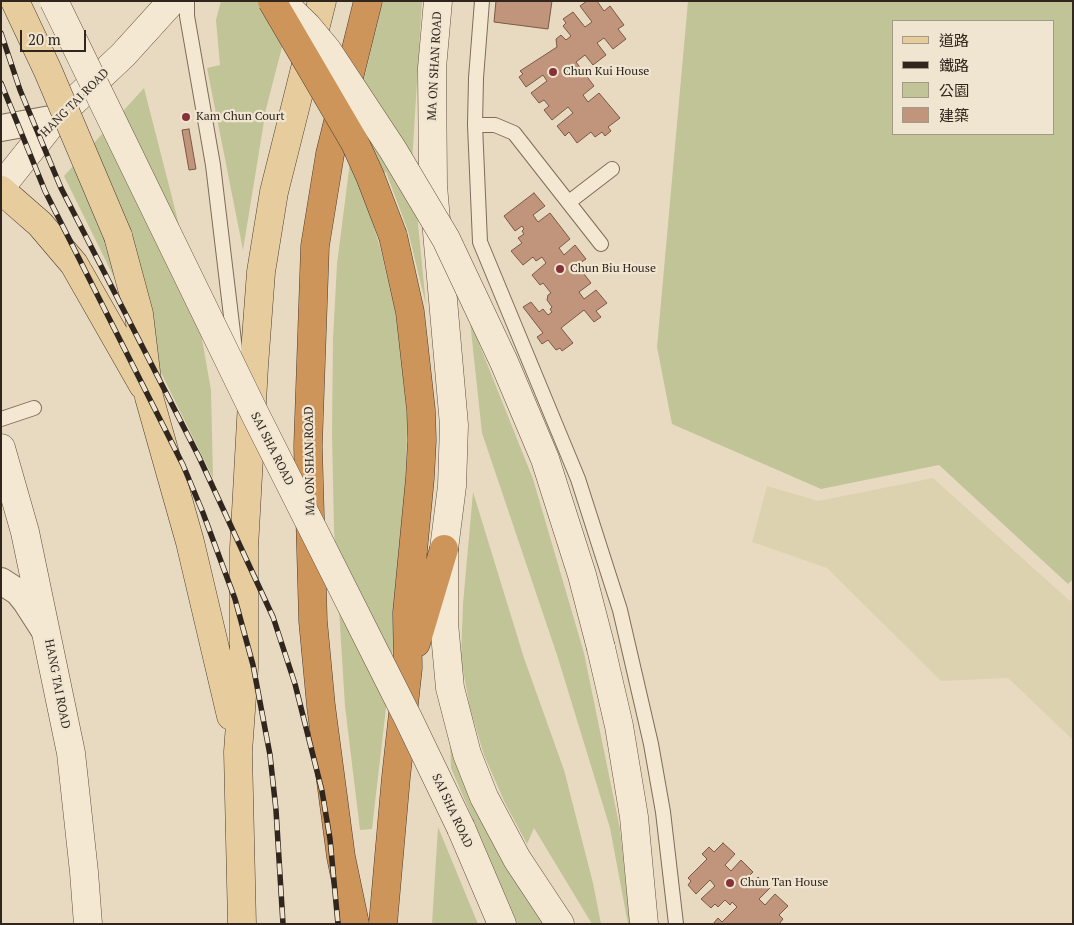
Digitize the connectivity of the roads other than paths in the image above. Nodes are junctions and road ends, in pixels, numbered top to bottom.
1 (14, 1) edge
2 (54, 1) edge
3 (172, 1) edge
4 (187, 1) edge
5 (272, 1) edge
6 (281, 1) edge
7 (322, 1) edge
8 (368, 1) edge
9 (438, 1) edge
10 (482, 1) edge
11 (56, 118) junction
12 (475, 125) junction
13 (1, 128) edge
14 (612, 169) dead end
15 (1, 189) edge
16 (569, 202) junction
17 (602, 244) dead end
18 (149, 397) junction
19 (34, 408) dead end
20 (1, 419) edge
21 (1, 448) edge
22 (249, 475) junction
23 (444, 549) junction
24 (1, 581) edge
25 (48, 634) junction
26 (408, 668) junction
27 (238, 752) junction
28 (88, 924) edge
29 (242, 924) edge
30 (355, 924) edge
31 (383, 924) edge
32 (502, 924) edge
33 (560, 924) edge
34 (644, 924) edge
35 (676, 924) edge

1 - 18 main road, bridge
2 - 32 main road, SAI SHA ROAD, bridge
3 - 11 main road, HANG TAI ROAD
4 - 22 lane
5 - 26 highway, bridge
6 - 34 main road, bridge
7 - 22 main road
8 - 30 highway, MA ON SHAN ROAD
9 - 23 main road, MA ON SHAN ROAD
10 - 12 lane
11 - 13 street
11 - 15 main road, HANG TAI ROAD
12 - 16 lane
12 - 35 lane
14 - 16 lane
15 - 18 main road
16 - 17 lane
18 - 27 main road
19 - 20 lane
21 - 25 main road, HANG TAI ROAD
22 - 27 main road
23 - 26 highway
23 - 33 main road, MA ON SHAN ROAD
24 - 25 street
25 - 28 main road, HANG TAI ROAD
26 - 31 highway
27 - 29 main road

